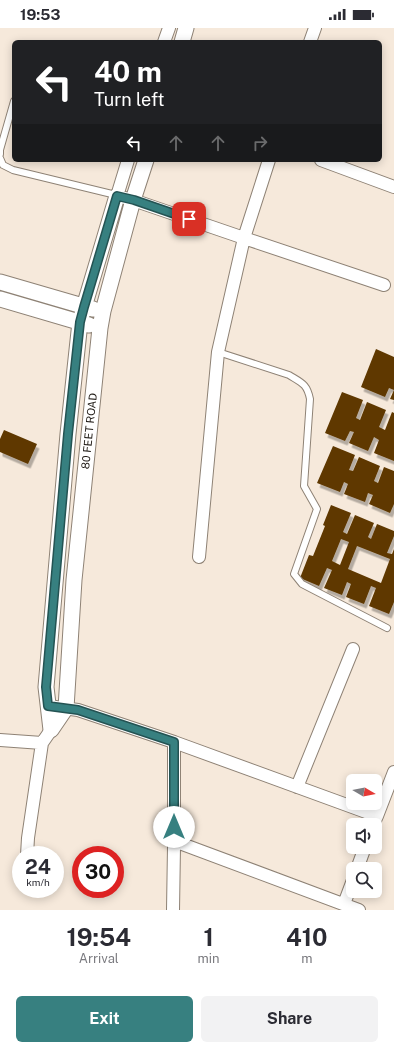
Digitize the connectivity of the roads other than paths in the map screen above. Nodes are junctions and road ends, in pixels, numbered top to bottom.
1 (169, 28) edge
2 (186, 28) edge
3 (315, 28) edge
4 (165, 40) edge
5 (183, 40) edge
6 (311, 40) edge
7 (12, 108) edge
8 (0, 154) edge
9 (0, 158) edge
10 (127, 162) edge
11 (145, 162) edge
12 (268, 162) edge
13 (326, 162) edge
14 (394, 187) edge
15 (117, 196) junction
16 (134, 200) junction
17 (244, 238) junction
18 (0, 282) edge
19 (384, 285) dead end
20 (0, 299) edge
21 (84, 307) junction
22 (103, 311) junction
23 (80, 322) junction
24 (100, 328) junction
25 (218, 352) junction
26 (199, 556) dead end
27 (387, 628) dead end
28 (353, 650) dead end
29 (48, 706) junction
30 (66, 708) junction
31 (51, 730) junction
32 (0, 740) edge
33 (174, 742) junction
34 (42, 743) junction
35 (394, 772) edge
36 (297, 787) junction
37 (370, 818) edge
38 (376, 818) edge
39 (174, 841) junction
40 (28, 846) edge
41 (346, 898) edge
42 (344, 904) junction
43 (172, 910) edge
44 (358, 910) edge

1 - 4 street
2 - 5 street
3 - 6 street
7 - 8 lane
9 - 15 lane
10 - 15 street
11 - 16 street, 80 FEET ROAD
12 - 17 street
13 - 14 street
15 - 16 street
15 - 21 street
16 - 17 street
16 - 22 street, 80 FEET ROAD
17 - 19 street
17 - 25 street
18 - 21 street
20 - 23 street
21 - 22 street
21 - 23 street
22 - 24 street, 80 FEET ROAD
23 - 24 street
23 - 29 street
24 - 30 street, 80 FEET ROAD
25 - 26 street
25 - 27 lane
28 - 36 street
29 - 30 street
29 - 31 street
30 - 31 street
30 - 33 street
31 - 34 street
32 - 34 street
33 - 36 street
33 - 39 street
34 - 40 street
35 - 38 street
36 - 37 street
39 - 42 street
39 - 43 street
41 - 42 street
42 - 44 street

